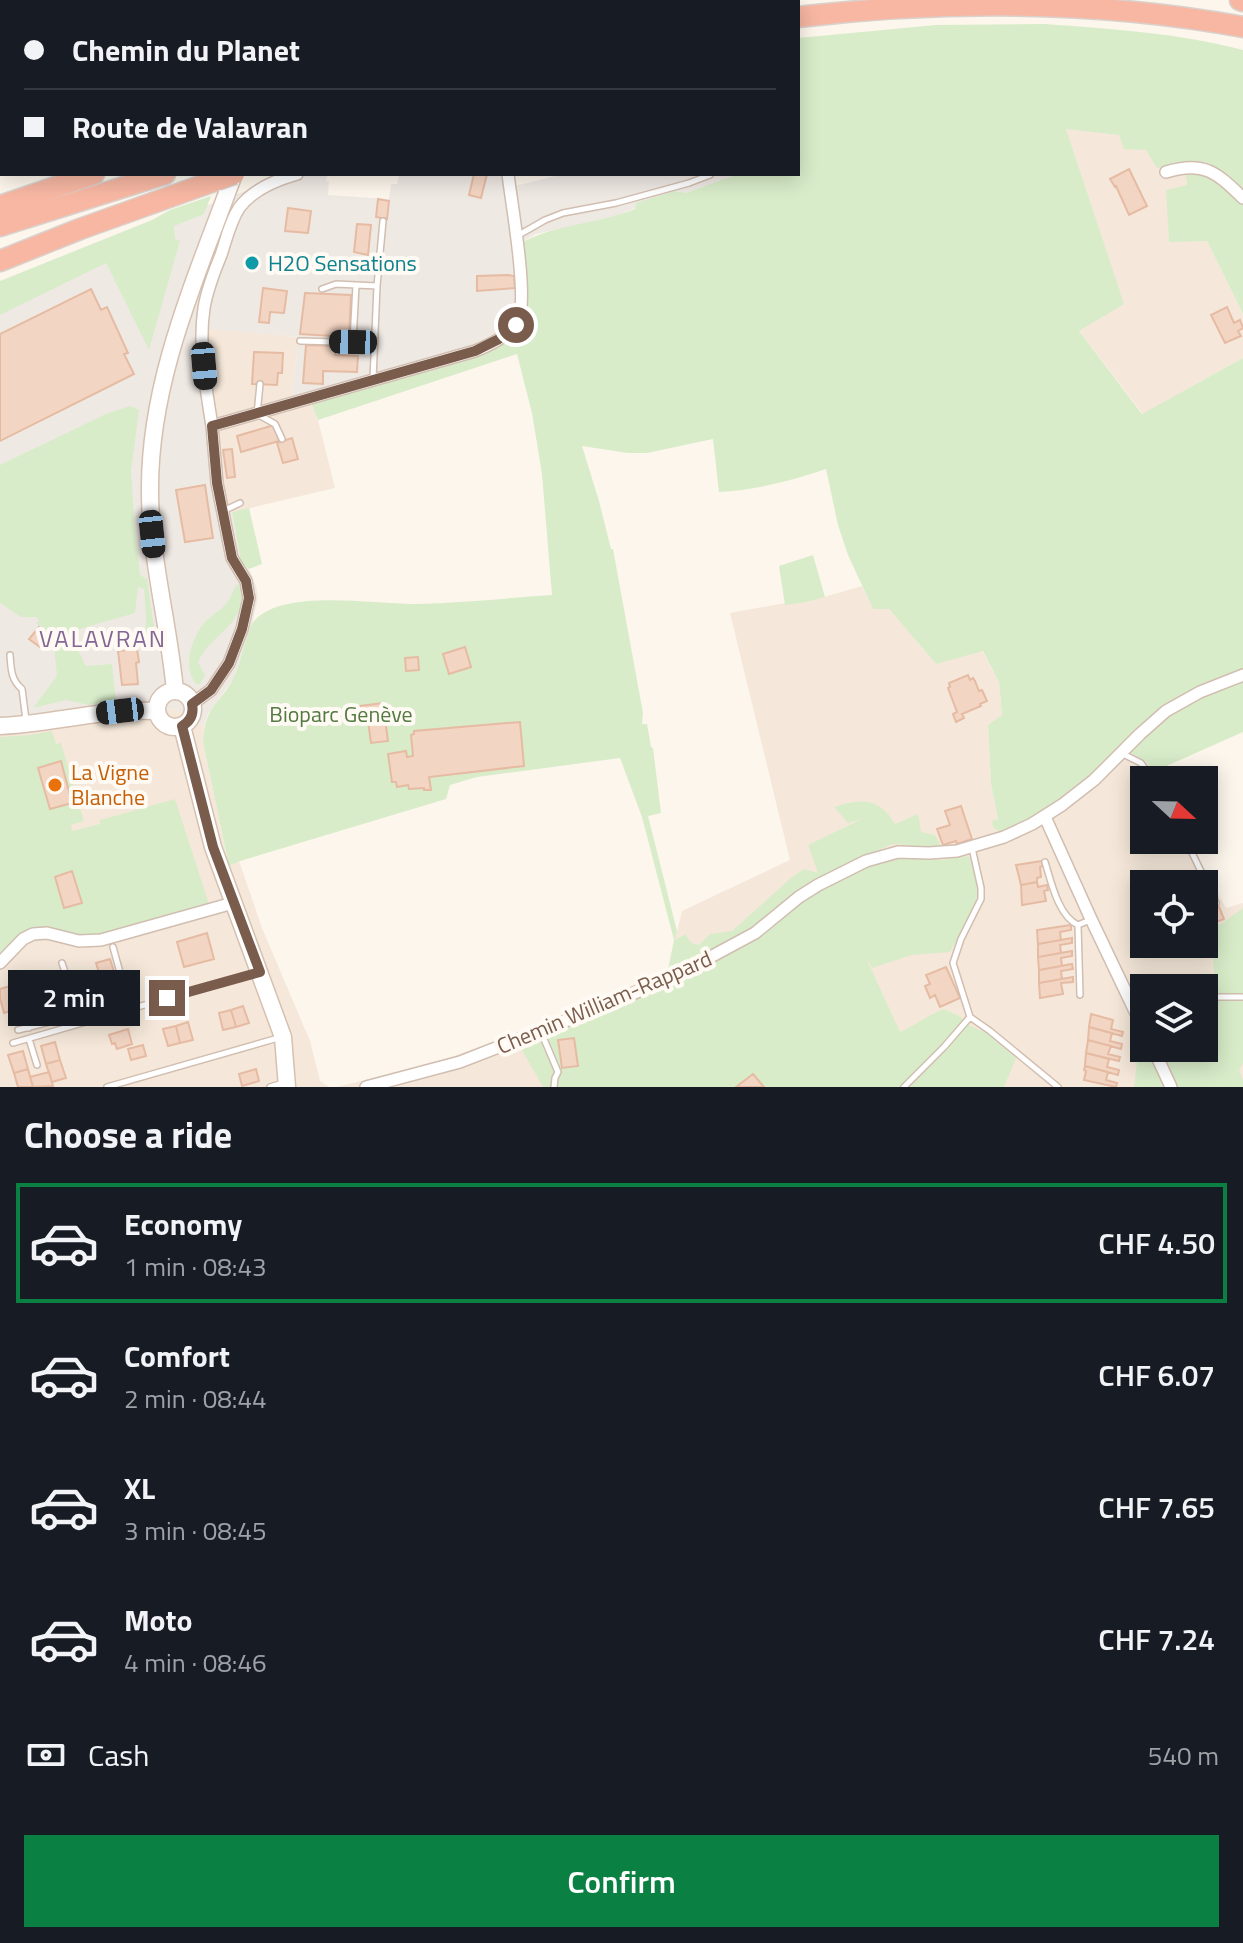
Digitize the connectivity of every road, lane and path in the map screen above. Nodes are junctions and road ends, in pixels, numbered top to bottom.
1 (800, 17) edge
2 (1243, 27) edge
3 (1166, 172) dead end
4 (68, 176) edge
5 (88, 176) edge
6 (159, 176) edge
7 (228, 176) edge
8 (292, 176) edge
9 (508, 176) edge
10 (707, 176) edge
11 (0, 194) edge
12 (1243, 198) edge
13 (0, 206) edge
14 (383, 221) dead end
15 (0, 226) edge
16 (516, 237) junction
17 (0, 261) edge
18 (356, 285) junction
19 (377, 286) junction
20 (322, 289) dead end
21 (300, 341) dead end
22 (353, 342) junction
23 (374, 343) junction
24 (373, 380) junction
25 (260, 384) dead end
26 (257, 414) junction
27 (212, 426) junction
28 (282, 439) dead end
29 (240, 503) dead end
30 (223, 511) junction
31 (13, 659) dead end
32 (1243, 675) edge
33 (175, 691) junction
34 (192, 704) junction
35 (157, 711) junction
36 (26, 725) junction
37 (0, 726) edge
38 (182, 726) junction
39 (1122, 754) junction
40 (1143, 766) edge
41 (1045, 817) junction
42 (972, 847) junction
43 (1045, 862) dead end
44 (233, 903) junction
45 (1091, 919) junction
46 (1078, 925) junction
47 (113, 947) dead end
48 (0, 963) edge
49 (62, 963) dead end
50 (260, 972) junction
51 (17, 988) dead end
52 (1130, 989) edge
53 (1080, 995) dead end
54 (1218, 997) edge
55 (1243, 997) edge
56 (130, 1009) junction
57 (970, 1017) junction
58 (81, 1021) junction
59 (29, 1028) junction
60 (18, 1030) dead end
61 (540, 1031) junction
62 (283, 1037) junction
63 (29, 1039) junction
64 (13, 1043) dead end
65 (1159, 1062) edge
66 (37, 1065) dead end
67 (287, 1084) edge
68 (107, 1087) edge
69 (270, 1087) edge
70 (366, 1087) edge
71 (554, 1087) edge
72 (904, 1087) edge
73 (1058, 1087) edge
74 (1171, 1087) edge

1 - 2 highway
3 - 12 street
4 - 11 highway
5 - 13 highway
6 - 15 highway
7 - 17 highway
7 - 33 street
8 - 27 street
9 - 16 street
10 - 16 lane
14 - 19 lane
16 - 24 street
18 - 19 lane
18 - 20 lane
18 - 22 lane
19 - 23 lane
21 - 22 lane
22 - 23 lane
23 - 24 lane
24 - 26 street
25 - 26 lane
26 - 27 street
26 - 28 lane
27 - 30 street
29 - 30 lane
30 - 34 street
31 - 36 lane
32 - 39 street, Chemin William-Rappard
33 - 34 street
33 - 35 street
34 - 38 street
35 - 36 street
35 - 38 street
36 - 37 street
38 - 44 street
39 - 40 lane
39 - 41 street, Chemin William-Rappard
41 - 42 street, Chemin William-Rappard
41 - 45 street
42 - 57 lane
42 - 61 street, Chemin William-Rappard
43 - 46 lane
44 - 48 street
44 - 50 street
45 - 46 lane
45 - 52 street
46 - 53 lane
47 - 56 lane
49 - 58 lane
50 - 56 lane
50 - 62 street
51 - 59 lane
54 - 55 lane
56 - 58 lane
57 - 72 lane
57 - 73 lane
58 - 59 lane
58 - 63 lane
59 - 60 lane
61 - 70 street, Chemin William-Rappard
61 - 71 lane
62 - 67 street
62 - 68 lane
63 - 64 lane
63 - 66 lane
65 - 74 street
67 - 69 lane

